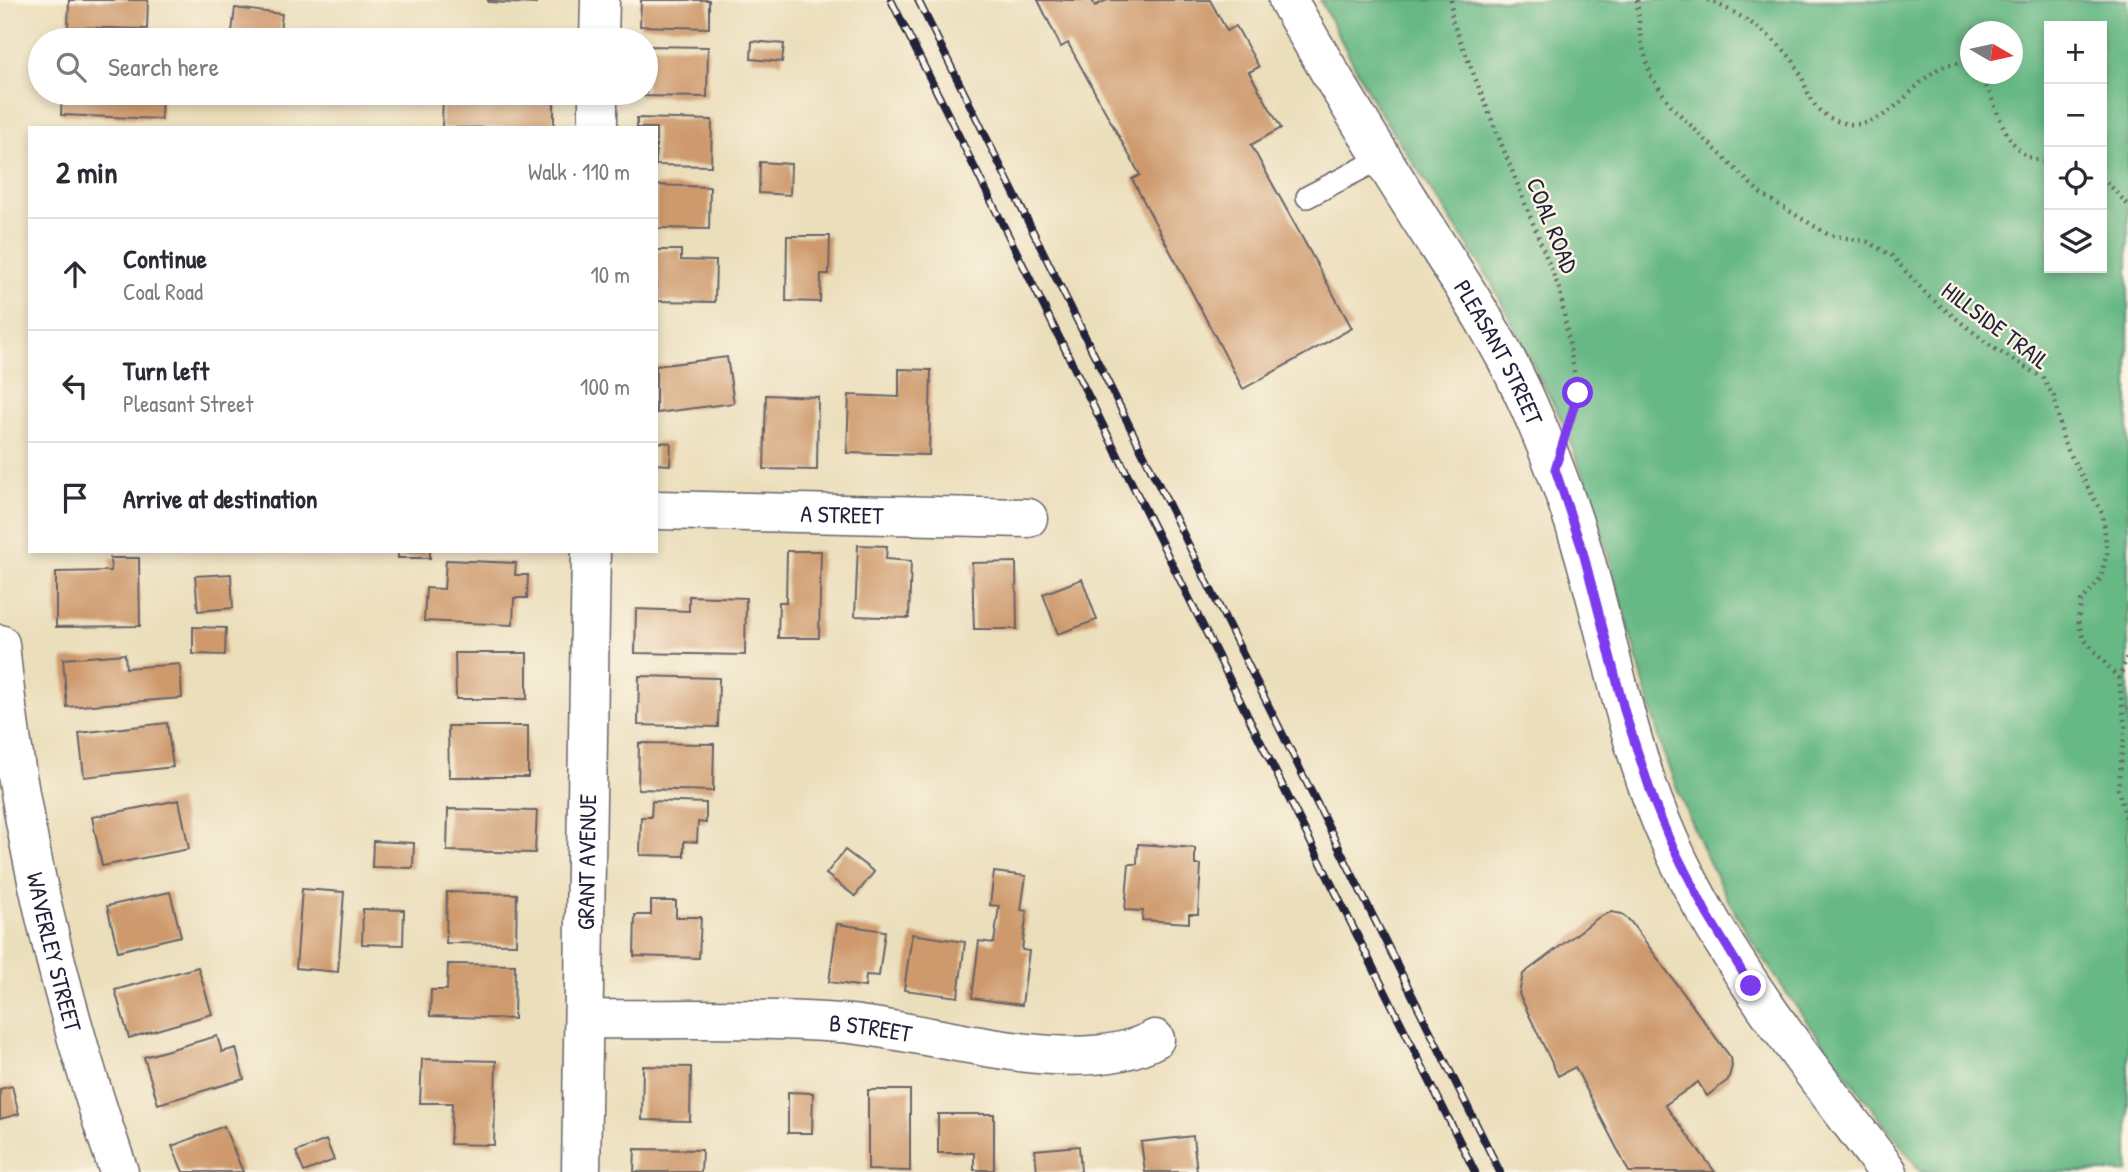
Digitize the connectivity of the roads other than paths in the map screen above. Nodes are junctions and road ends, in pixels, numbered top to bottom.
1 (600, 0) edge
2 (1288, 0) edge
3 (599, 28) edge
4 (598, 105) edge
5 (598, 126) edge
6 (1382, 158) junction
7 (1307, 197) dead end
8 (658, 510) edge
9 (1028, 518) dead end
10 (591, 553) edge
11 (0, 644) edge
12 (584, 1020) junction
13 (1155, 1040) dead end
14 (119, 1172) edge
15 (581, 1172) edge
16 (1888, 1172) edge

1 - 3 street
2 - 6 street, PLEASANT STREET
4 - 5 street
6 - 7 lane
6 - 16 street, PLEASANT STREET
8 - 9 street, A STREET
10 - 12 street, GRANT AVENUE
11 - 14 street, WAVERLEY STREET
12 - 13 street, B STREET
12 - 15 street, GRANT AVENUE

